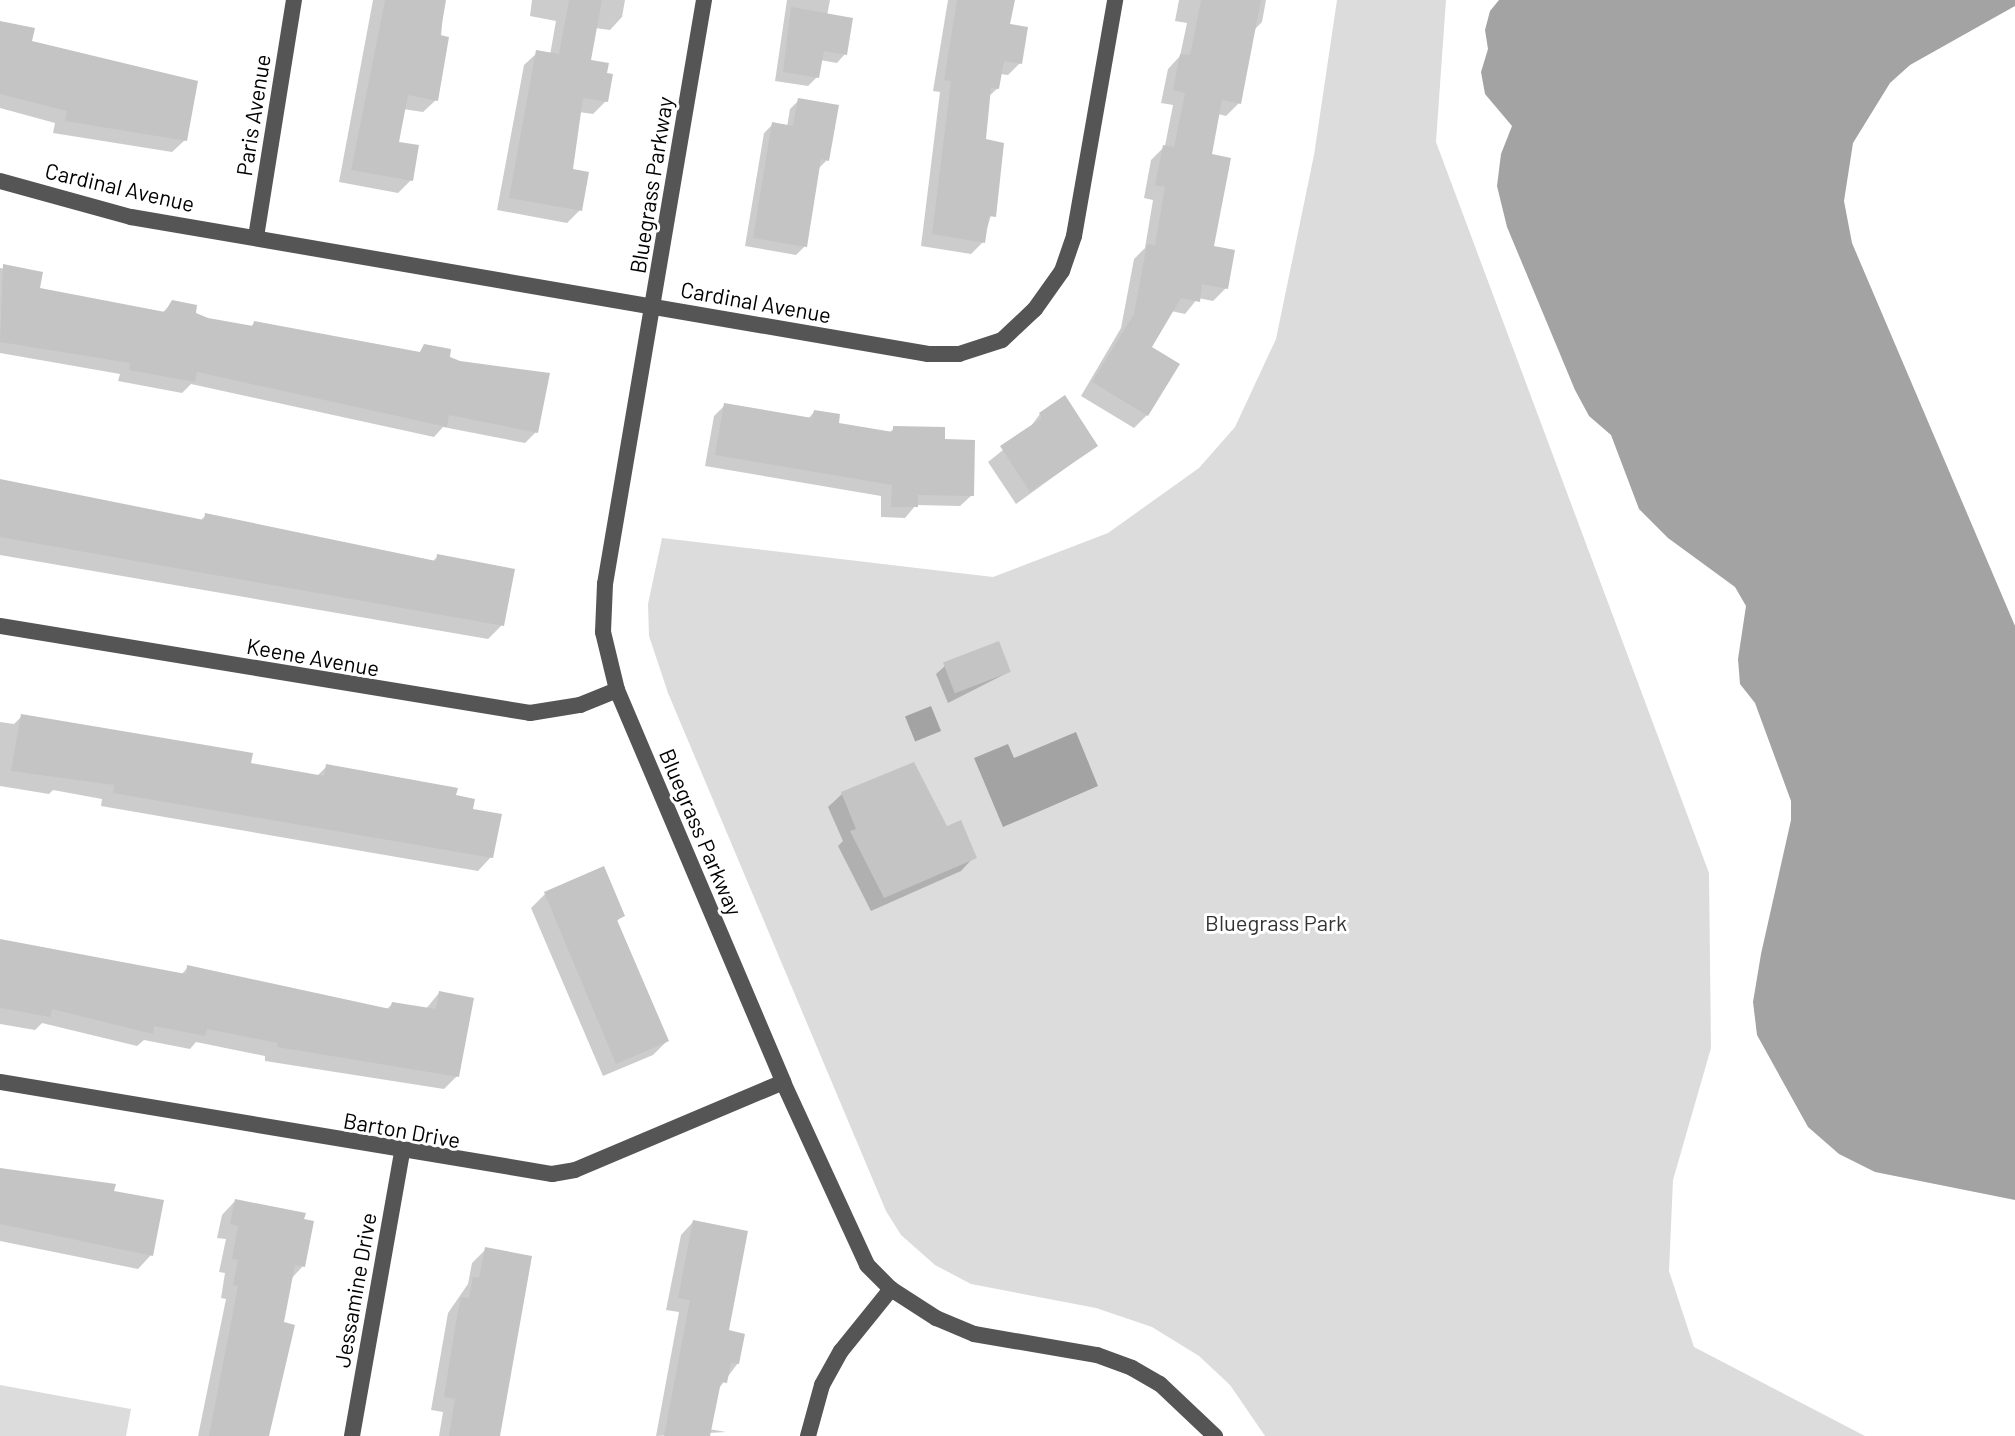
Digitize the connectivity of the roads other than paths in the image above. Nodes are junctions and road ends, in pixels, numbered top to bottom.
1 (294, 0) edge
2 (704, 0) edge
3 (1115, 0) edge
4 (0, 181) edge
5 (256, 237) junction
6 (653, 307) junction
7 (0, 626) edge
8 (617, 690) junction
9 (0, 1082) edge
10 (783, 1082) junction
11 (402, 1153) junction
12 (891, 1289) junction
13 (352, 1436) edge
14 (808, 1436) edge
15 (1215, 1436) edge

1 - 5 street, Paris Avenue
2 - 6 street, Bluegrass Parkway
3 - 6 street, Cardinal Avenue
4 - 5 street, Cardinal Avenue
5 - 6 street, Cardinal Avenue
6 - 8 street, Bluegrass Parkway
7 - 8 street, Keene Avenue
8 - 10 street, Bluegrass Parkway
9 - 11 street, Barton Drive
10 - 11 street, Barton Drive
10 - 12 street, Bluegrass Parkway
11 - 13 street, Jessamine Drive
12 - 14 street
12 - 15 street, Bluegrass Parkway

